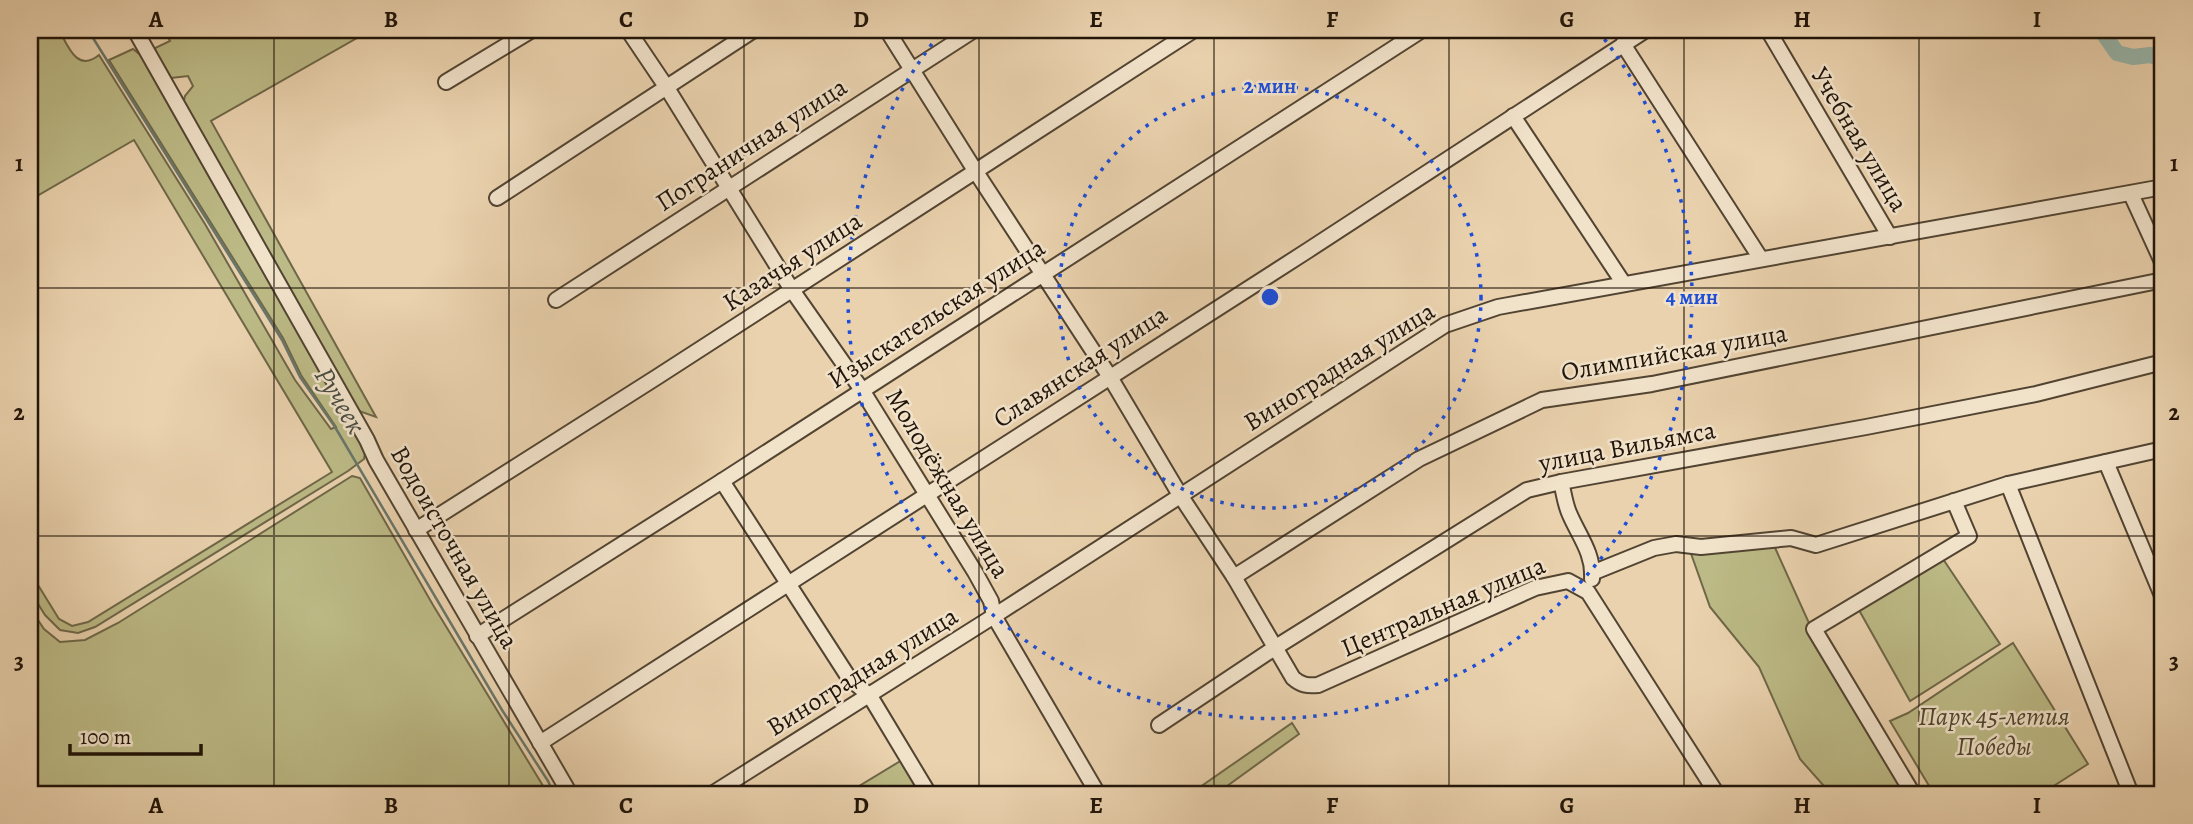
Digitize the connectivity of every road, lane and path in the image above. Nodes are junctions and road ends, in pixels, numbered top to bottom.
1 (135, 30) edge
2 (532, 30) edge
3 (628, 30) edge
4 (754, 30) edge
5 (887, 30) edge
6 (974, 30) edge
7 (1194, 30) edge
8 (1422, 30) edge
9 (1646, 30) edge
10 (1768, 30) edge
11 (1623, 44) junction
12 (912, 69) junction
13 (446, 82) dead end
14 (667, 88) junction
15 (1513, 116) junction
16 (976, 172) junction
17 (2163, 187) edge
18 (727, 188) junction
19 (2131, 194) junction
20 (497, 198) dead end
21 (1890, 237) junction
22 (1761, 259) junction
23 (2163, 264) edge
24 (1042, 274) junction
25 (2163, 280) edge
26 (1624, 284) junction
27 (792, 290) junction
28 (556, 300) dead end
29 (2163, 362) edge
30 (1110, 377) junction
31 (862, 390) junction
32 (2163, 449) edge
33 (2105, 462) junction
34 (722, 481) junction
35 (1561, 482) junction
36 (2008, 484) junction
37 (926, 495) junction
38 (1181, 495) junction
39 (1954, 501) junction
40 (416, 530) junction
41 (1592, 573) junction
42 (1234, 577) junction
43 (790, 583) junction
44 (1588, 592) junction
45 (2163, 597) edge
46 (994, 616) junction
47 (477, 636) junction
48 (1276, 647) junction
49 (870, 696) junction
50 (1159, 725) dead end
51 (540, 743) junction
52 (570, 794) edge
53 (712, 794) edge
54 (929, 794) edge
55 (1098, 794) edge
56 (1717, 794) edge
57 (1913, 794) edge
58 (2131, 794) edge

1 - 40 street, Водоисточная улица
2 - 13 street
3 - 14 street, Молодёжная улица
4 - 14 street
5 - 12 street, Центральная улица
6 - 12 street, Пограничная улица
7 - 16 street, Казачья улица
8 - 24 street, Изыскательская улица
9 - 11 street, Славянская улица
10 - 21 street, Учебная улица
11 - 15 street, Славянская улица
11 - 22 street
12 - 16 street, Центральная улица
12 - 18 street, Пограничная улица
14 - 18 street, Молодёжная улица
14 - 20 street
15 - 26 street
15 - 30 street, Славянская улица
16 - 24 street, Центральная улица
16 - 27 street, Казачья улица
17 - 19 street, Виноградная улица
18 - 27 street, Молодёжная улица
18 - 28 street, Пограничная улица
19 - 21 street, Виноградная улица
19 - 23 street
21 - 22 street, Виноградная улица
22 - 26 street, Виноградная улица
24 - 30 street, Центральная улица
24 - 31 street, Изыскательская улица
25 - 42 street, Олимпийская улица
26 - 38 street, Виноградная улица
27 - 31 street, Молодёжная улица
27 - 40 street, Казачья улица
29 - 35 street, улица Вильямса
30 - 37 street, Славянская улица
30 - 38 street, Центральная улица
31 - 34 street, Изыскательская улица
31 - 37 street, Молодёжная улица
32 - 33 street
33 - 36 street
33 - 45 street
34 - 43 street
34 - 47 street, Изыскательская улица
35 - 41 street
35 - 48 street, улица Вильямса
36 - 39 street
36 - 58 street
37 - 43 street, Славянская улица
37 - 46 street, Молодёжная улица
38 - 42 street, Центральная улица
38 - 46 street, Виноградная улица
39 - 41 street
39 - 57 street
40 - 47 street, Водоисточная улица
41 - 44 street
42 - 48 street, Центральная улица
43 - 49 street
43 - 51 street, Славянская улица
44 - 48 street, Центральная улица
44 - 56 street
46 - 49 street, Виноградная улица
46 - 55 street, Молодёжная улица
47 - 51 street, Водоисточная улица
48 - 50 street, улица Вильямса
49 - 53 street, Виноградная улица
49 - 54 street
51 - 52 street, Водоисточная улица

